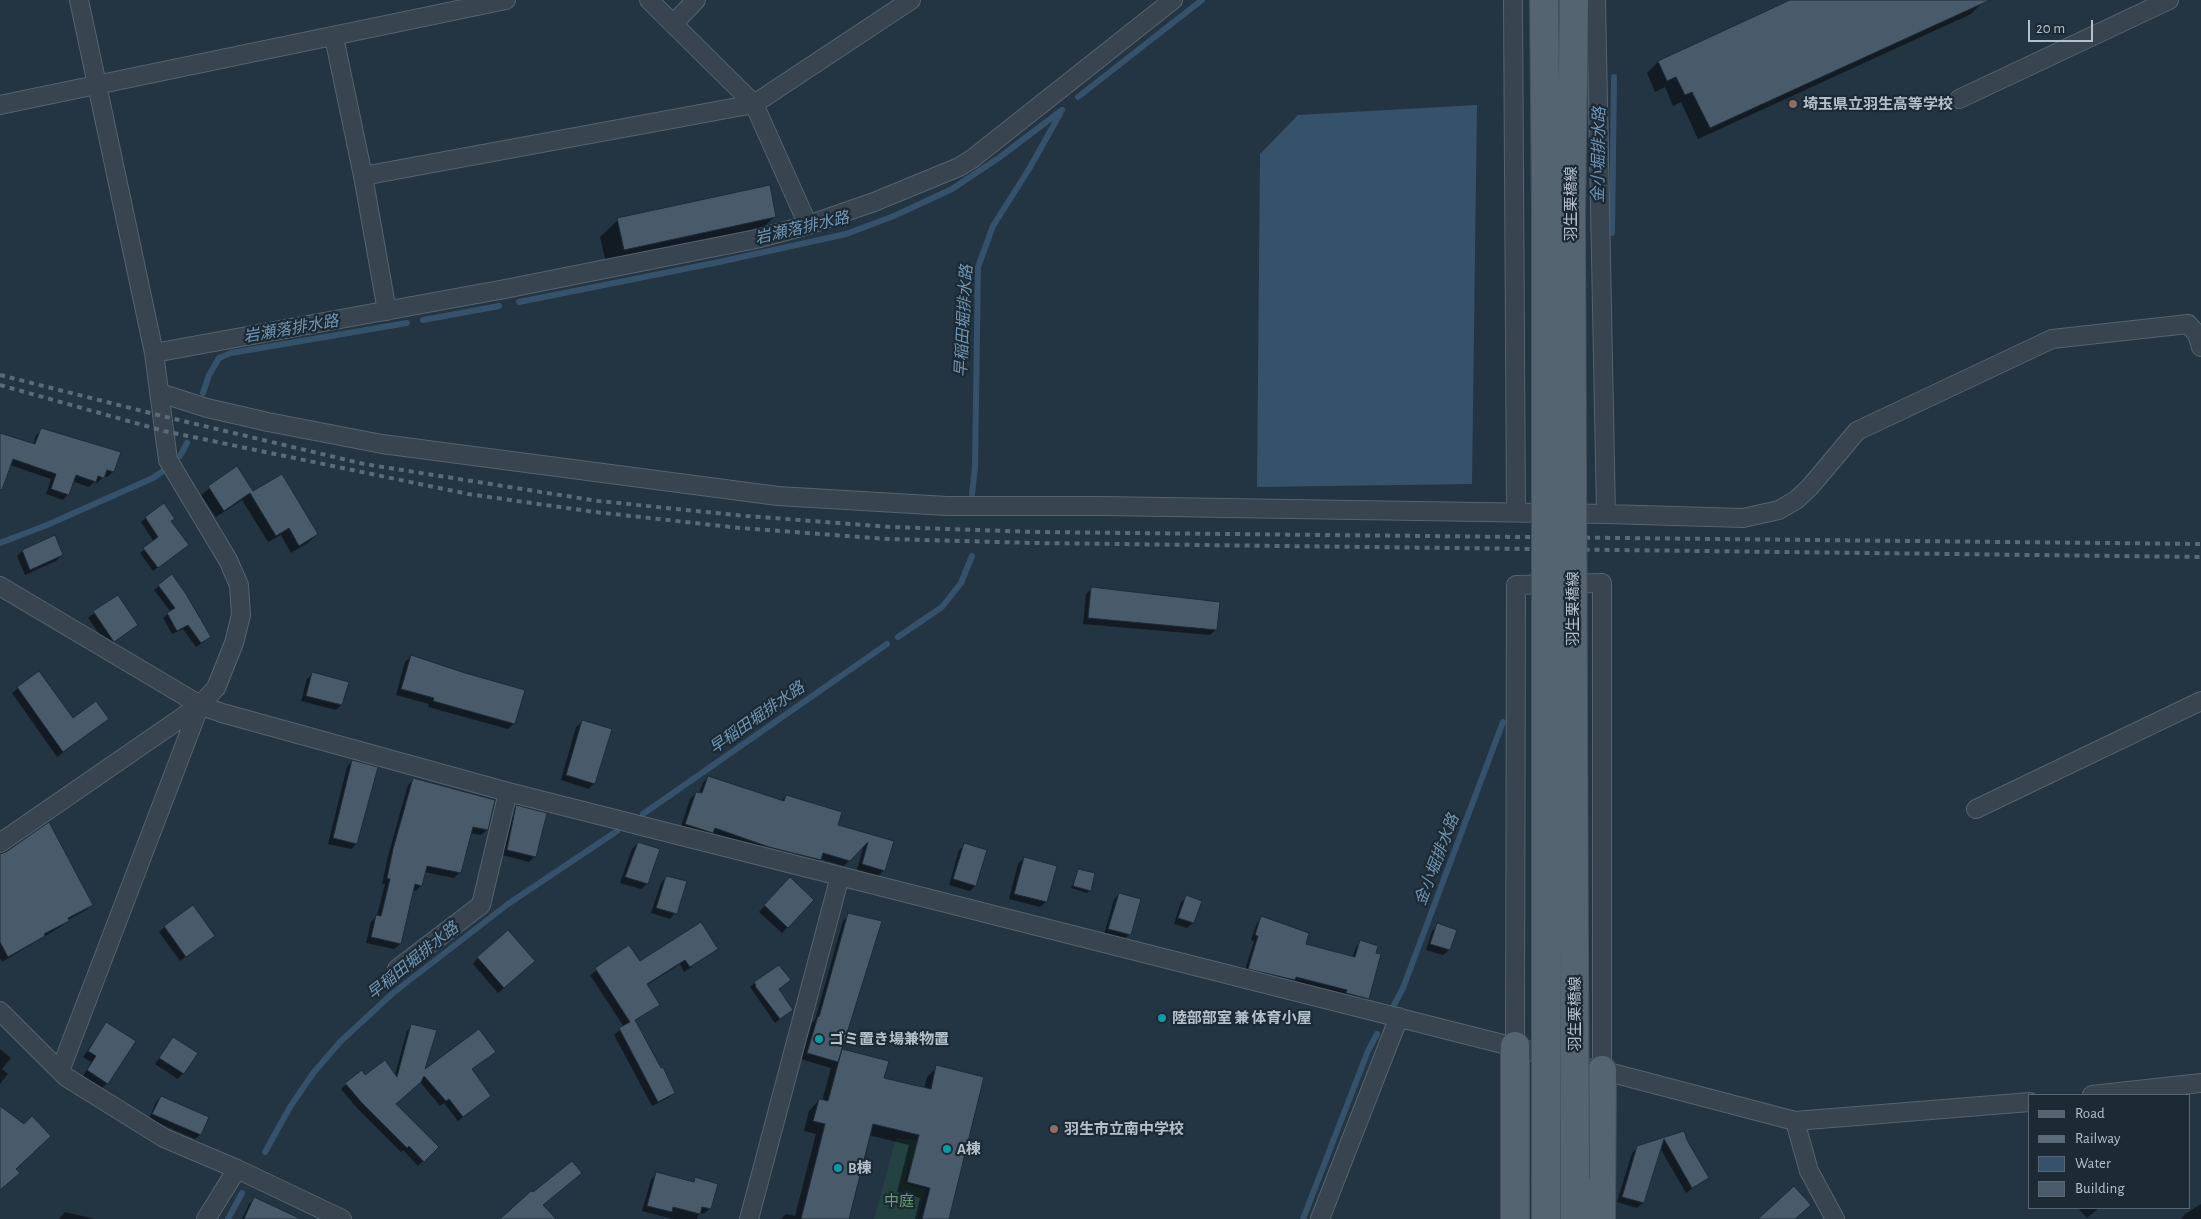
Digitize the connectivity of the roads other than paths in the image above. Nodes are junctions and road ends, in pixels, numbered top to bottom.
1 (79, 0) edge
2 (506, 0) edge
3 (649, 0) edge
4 (696, 0) edge
5 (912, 0) edge
6 (1173, 0) edge
7 (1513, 0) edge
8 (1544, 0) edge
9 (1574, 0) edge
10 (1596, 0) edge
11 (2169, 0) edge
12 (674, 23) junction
13 (334, 36) junction
14 (98, 85) junction
15 (1960, 99) dead end
16 (0, 104) edge
17 (754, 104) junction
18 (363, 176) junction
19 (1558, 214) junction
20 (808, 226) junction
21 (387, 311) junction
22 (2201, 346) edge
23 (154, 353) junction
24 (160, 393) junction
25 (1516, 513) junction
26 (1606, 514) junction
27 (0, 586) edge
28 (2201, 700) edge
29 (200, 705) junction
30 (508, 792) junction
31 (1976, 809) dead end
32 (0, 843) edge
33 (840, 876) junction
34 (397, 969) dead end
35 (0, 1011) edge
36 (1400, 1017) junction
37 (1514, 1046) junction
38 (1602, 1070) junction
39 (60, 1071) junction
40 (2201, 1083) edge
41 (2101, 1094) edge
42 (2028, 1102) edge
43 (1795, 1121) junction
44 (237, 1169) junction
45 (206, 1219) edge
46 (342, 1219) edge
47 (749, 1219) edge
48 (1320, 1219) edge
49 (1515, 1219) edge
50 (1546, 1219) edge
51 (1575, 1219) edge
52 (1601, 1219) edge
53 (1835, 1219) edge

1 - 14 street
2 - 13 street
3 - 12 street
4 - 12 street
5 - 17 street
6 - 20 street
7 - 25 street
8 - 19 main road, 羽生栗橋線
9 - 19 main road, 羽生栗橋線
10 - 26 street
11 - 15 street
12 - 17 street
13 - 14 street
13 - 18 street
14 - 16 street
14 - 23 street
17 - 18 street
17 - 20 street
18 - 21 street
19 - 50 main road, 羽生栗橋線, bridge
19 - 51 main road, 羽生栗橋線, bridge
20 - 21 street
21 - 23 street
22 - 26 street
23 - 24 street
24 - 25 street
24 - 29 street
25 - 26 street
27 - 29 street
28 - 31 street
29 - 30 street
29 - 32 street
29 - 39 street
30 - 33 street
30 - 34 street
33 - 36 street
33 - 47 street
35 - 39 street
36 - 37 street
36 - 48 street
37 - 38 street
37 - 38 street
37 - 49 main road
38 - 43 street
38 - 52 main road
39 - 44 street
40 - 41 street
42 - 43 street
43 - 53 street
44 - 45 street
44 - 46 street

